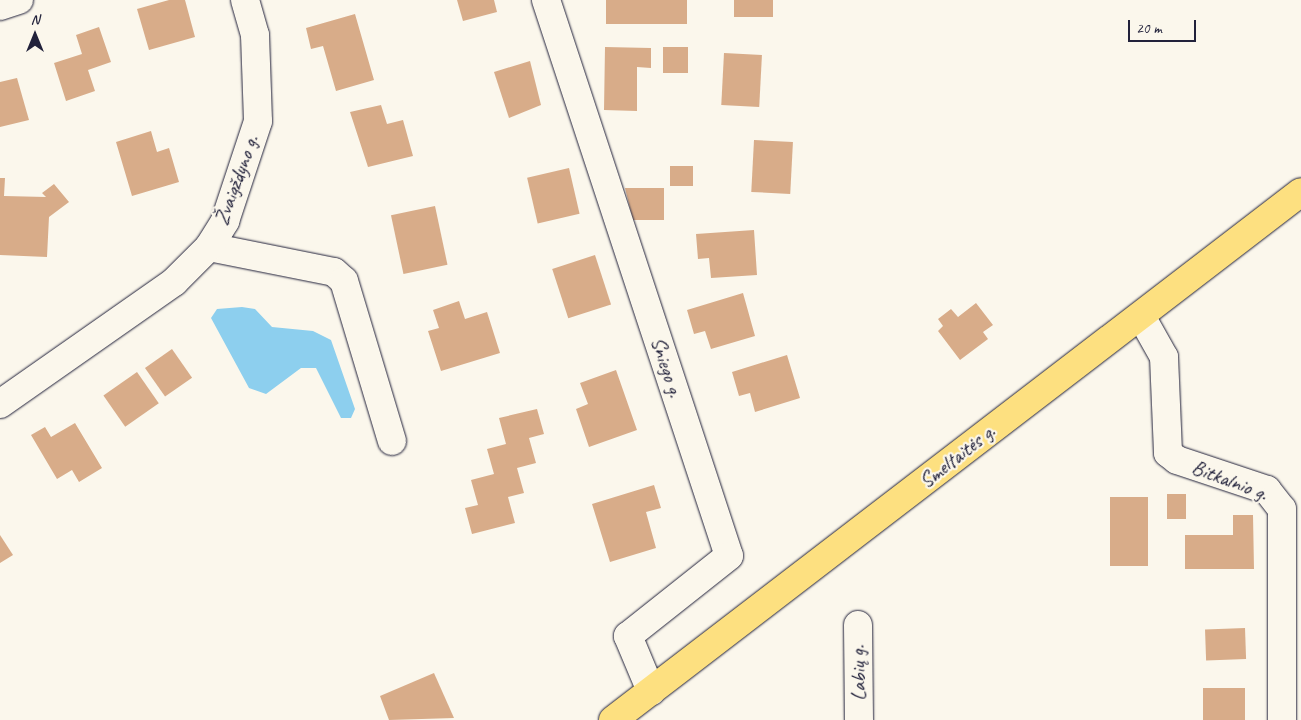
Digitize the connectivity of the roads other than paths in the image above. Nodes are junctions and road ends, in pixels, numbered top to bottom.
1 (19, 0) edge
2 (245, 0) edge
3 (546, 0) edge
4 (0, 6) edge
5 (1301, 192) edge
6 (209, 246) junction
7 (1141, 316) junction
8 (0, 404) edge
9 (392, 441) dead end
10 (858, 625) dead end
11 (651, 691) junction
12 (613, 720) edge
13 (859, 720) edge
14 (1282, 720) edge

1 - 4 street
2 - 6 street, Žvaigždyno g.
3 - 11 street, Sniego g.
5 - 7 main road, Smeltaitės g.
6 - 8 street, Žvaigždyno g.
6 - 9 street
7 - 11 main road, Smeltaitės g.
7 - 14 street, Bitkalnio g.
10 - 13 street, Labių g.
11 - 12 main road, Smeltaitės g.

